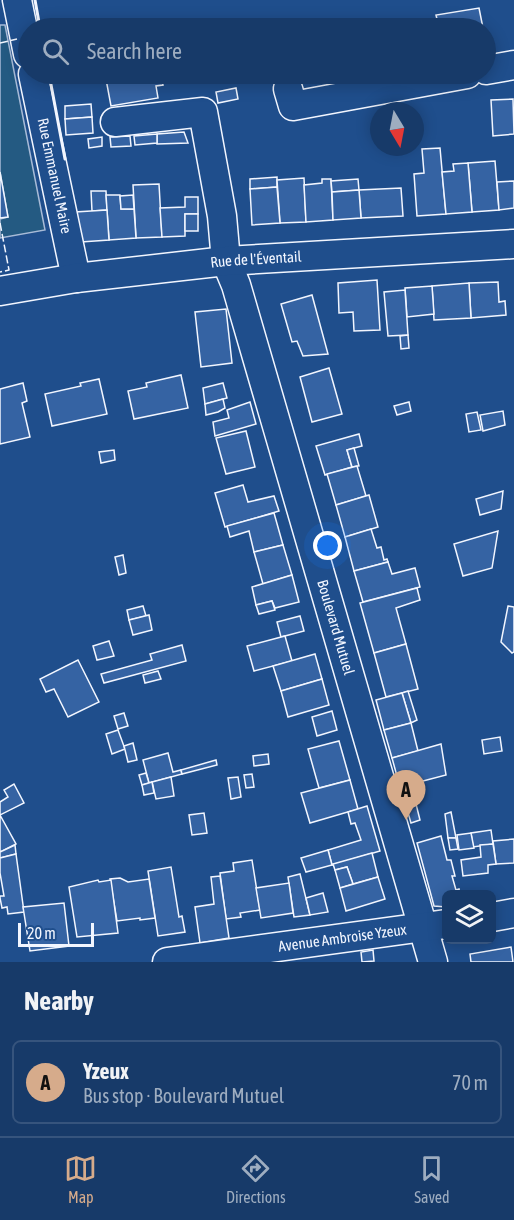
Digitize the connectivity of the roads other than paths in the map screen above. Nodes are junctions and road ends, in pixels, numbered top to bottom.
1 (17, 0) edge
2 (21, 18) edge
3 (514, 65) edge
4 (496, 68) edge
5 (35, 84) edge
6 (413, 84) edge
7 (288, 88) dead end
8 (115, 122) dead end
9 (514, 244) edge
10 (226, 261) junction
11 (76, 278) junction
12 (0, 291) edge
13 (514, 913) edge
14 (496, 916) edge
15 (434, 925) edge
16 (167, 962) edge
17 (433, 962) edge

1 - 2 street
3 - 4 street
5 - 11 street, Rue Emmanuel Maire
6 - 7 street
8 - 10 street, Boulevard Mutuel
9 - 10 street, Rue de l'Éventail
10 - 11 street, Rue de l'Éventail
10 - 15 street, Boulevard Mutuel
11 - 12 street, Rue de l'Éventail
13 - 14 street
15 - 16 street, Avenue Ambroise Yzeux
15 - 17 street, Boulevard Mutuel

